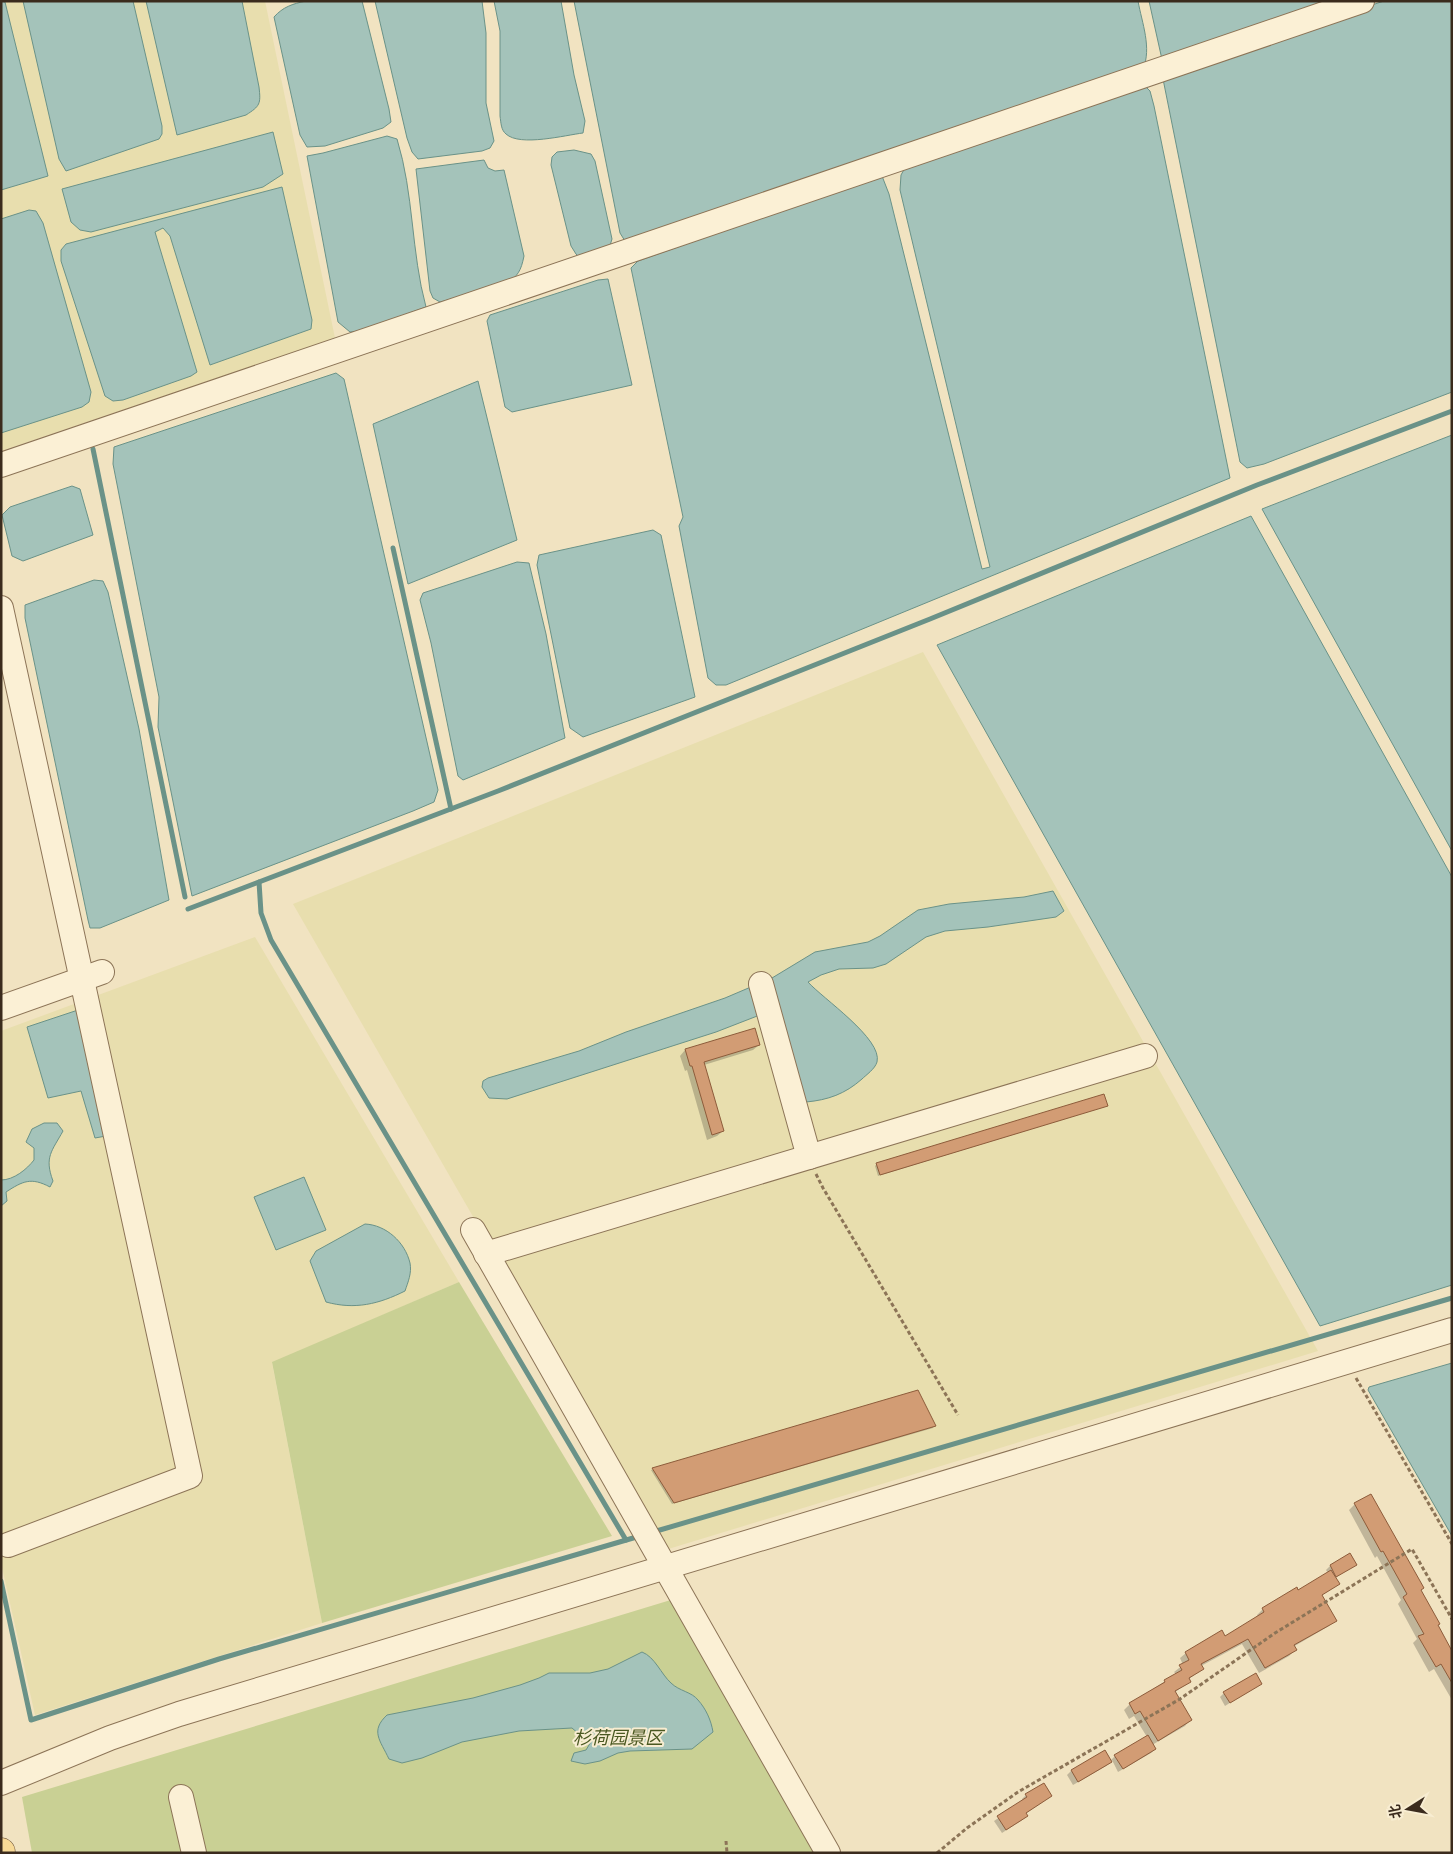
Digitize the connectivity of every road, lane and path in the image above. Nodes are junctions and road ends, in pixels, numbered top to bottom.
1 (1362, 1) edge
2 (1, 465) edge
3 (1, 608) edge
4 (92, 976) junction
5 (761, 984) dead end
6 (1, 1008) edge
7 (1145, 1056) dead end
8 (809, 1157) junction
9 (472, 1230) dead end
10 (486, 1254) junction
11 (1452, 1330) edge
12 (1347, 1362) junction
13 (958, 1415) dead end
14 (1452, 1544) edge
15 (8, 1546) dead end
16 (664, 1568) junction
17 (1452, 1619) edge
18 (1, 1783) edge
19 (181, 1797) dead end
20 (726, 1841) dead end
21 (194, 1853) edge
22 (727, 1853) edge
23 (828, 1853) edge
24 (937, 1853) edge

1 - 2 street
3 - 4 street
4 - 6 street
4 - 15 street
5 - 8 street
7 - 8 street
8 - 10 street
8 - 13 path
9 - 10 street
10 - 16 street
11 - 12 street
12 - 14 path
12 - 16 street
16 - 18 street
16 - 23 street
17 - 24 path
19 - 21 street
20 - 22 path

